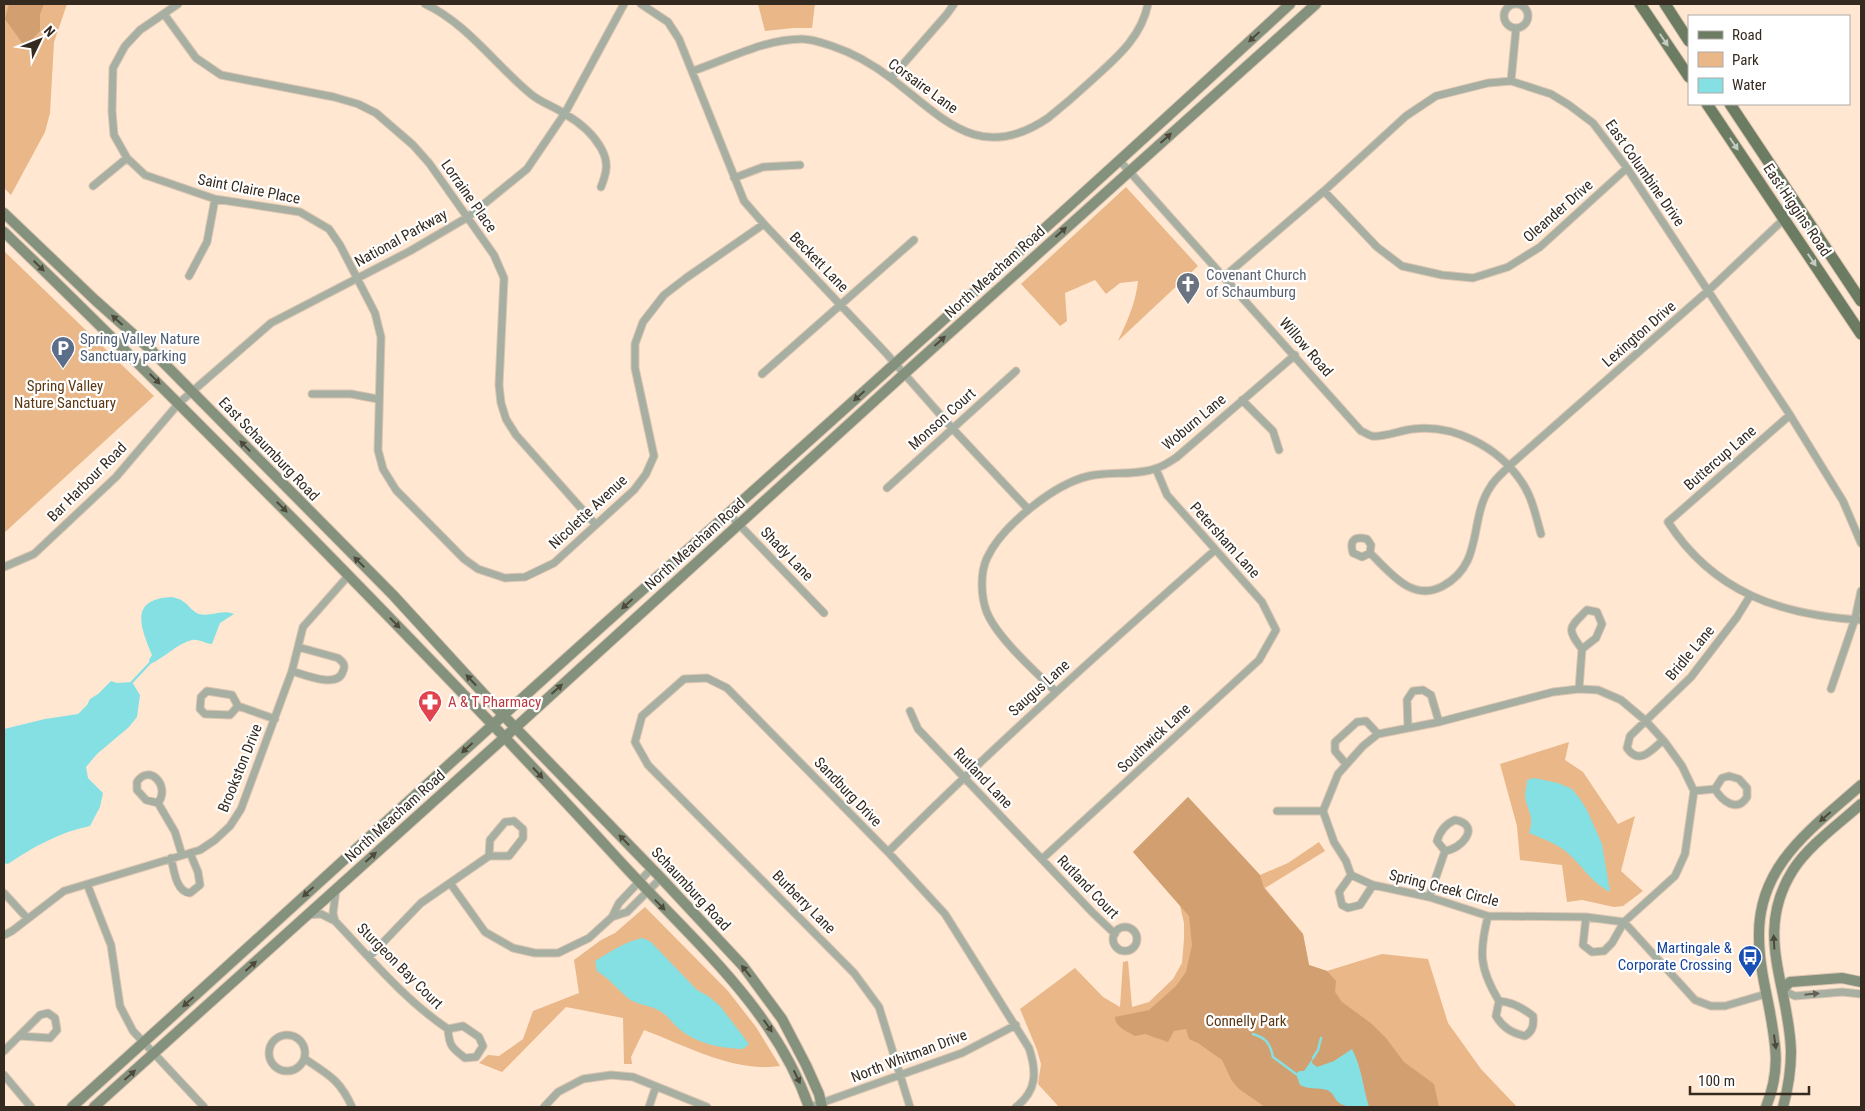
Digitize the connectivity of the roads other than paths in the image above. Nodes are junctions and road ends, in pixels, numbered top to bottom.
1 (178, 4) edge
2 (425, 4) edge
3 (624, 4) edge
4 (641, 4) edge
5 (954, 4) edge
6 (1148, 4) edge
7 (1290, 4) edge
8 (1316, 4) edge
9 (1640, 4) edge
10 (1665, 4) edge
11 (164, 14) junction
12 (1516, 29) dead end
13 (1688, 38) edge
14 (693, 71) junction
15 (1688, 76) edge
16 (891, 78) junction
17 (1511, 81) junction
18 (1708, 105) edge
19 (1731, 105) edge
20 (565, 113) junction
21 (127, 158) junction
22 (1120, 161) junction
23 (800, 165) dead end
24 (1628, 168) junction
25 (1130, 170) junction
26 (734, 178) junction
27 (93, 186) dead end
28 (601, 187) dead end
29 (1324, 192) junction
30 (214, 199) junction
31 (4, 213) edge
32 (468, 217) junction
33 (1784, 219) junction
34 (764, 224) junction
35 (4, 232) edge
36 (914, 240) dead end
37 (190, 276) dead end
38 (1225, 276) junction
39 (358, 277) junction
40 (1709, 290) junction
41 (1861, 301) edge
42 (840, 306) junction
43 (1861, 334) edge
44 (1294, 355) junction
45 (895, 364) junction
46 (1016, 371) dead end
47 (762, 374) dead end
48 (904, 374) junction
49 (192, 392) junction
50 (312, 394) dead end
51 (378, 399) junction
52 (1242, 400) junction
53 (179, 403) junction
54 (1790, 415) junction
55 (952, 428) junction
56 (1279, 450) dead end
57 (1509, 466) junction
58 (1156, 468) junction
59 (887, 488) dead end
60 (1028, 509) junction
61 (729, 514) junction
62 (739, 524) junction
63 (596, 525) junction
64 (1541, 534) dead end
65 (1861, 543) edge
66 (1215, 550) junction
67 (1370, 553) dead end
68 (4, 568) edge
69 (349, 575) junction
70 (505, 578) joint
71 (1861, 591) edge
72 (1750, 596) junction
73 (824, 613) dead end
74 (1858, 619) edge
75 (1276, 630) joint
76 (298, 647) junction
77 (1582, 650) junction
78 (292, 671) junction
79 (1579, 689) junction
80 (1831, 689) dead end
81 (1055, 692) junction
82 (238, 706) junction
83 (910, 711) dead end
84 (504, 716) junction
85 (275, 719) junction
86 (1439, 722) junction
87 (1646, 722) junction
88 (493, 724) junction
89 (515, 727) junction
90 (1408, 727) junction
91 (1378, 734) junction
92 (505, 737) junction
93 (1663, 740) junction
94 (636, 742) joint
95 (1346, 764) junction
96 (963, 777) junction
97 (1861, 785) edge
98 (1715, 789) junction
99 (1694, 791) junction
100 (158, 803) dead end
101 (1861, 804) edge
102 (1277, 811) dead end
103 (1323, 811) junction
104 (1444, 851) junction
105 (190, 852) junction
106 (888, 852) junction
107 (182, 855) junction
108 (489, 856) junction
109 (171, 858) junction
110 (1042, 859) junction
111 (652, 869) junction
112 (1351, 875) junction
113 (661, 878) junction
114 (639, 882) junction
115 (450, 883) junction
116 (87, 884) junction
117 (1373, 885) junction
118 (336, 888) junction
119 (647, 892) junction
120 (4, 893) edge
121 (1429, 897) junction
122 (306, 915) junction
123 (1488, 916) junction
124 (612, 917) junction
125 (27, 918) junction
126 (1586, 918) junction
127 (335, 921) junction
128 (1624, 922) junction
129 (1115, 934) dead end
130 (4, 935) edge
131 (369, 956) junction
132 (1861, 982) edge
133 (1782, 990) junction
134 (1766, 994) junction
135 (1861, 994) edge
136 (1499, 1001) junction
137 (1016, 1025) junction
138 (448, 1029) junction
139 (20, 1036) junction
140 (144, 1042) junction
141 (4, 1051) edge
142 (155, 1052) junction
143 (305, 1059) junction
144 (4, 1075) edge
145 (900, 1075) junction
146 (7, 1084) edge
147 (656, 1086) junction
148 (822, 1105) edge
149 (31, 1107) edge
150 (72, 1107) edge
151 (94, 1107) edge
152 (204, 1107) edge
153 (352, 1107) edge
154 (544, 1107) edge
155 (649, 1107) edge
156 (707, 1107) edge
157 (809, 1107) edge
158 (910, 1107) edge
159 (1016, 1107) edge
160 (1766, 1107) edge
161 (1783, 1107) edge

1 - 11 street, Saint Claire Place
2 - 20 street
3 - 20 street, National Parkway
4 - 14 street, Beckett Lane
5 - 16 street
6 - 16 street, Corsaire Lane
7 -> 22 main road, North Meacham Road
25 -> 8 main road, North Meacham Road
9 -> 15 main road
10 - 13 main road
11 - 21 street, Saint Claire Place
11 - 32 street, Lorraine Place
12 - 17 street
14 - 16 street, Corsaire Lane
14 - 26 street, Beckett Lane
17 - 24 street, East Columbine Drive
17 - 29 street, East Columbine Drive
18 -> 33 main road, East Higgins Road
19 - 41 main road, East Higgins Road
20 - 28 street
20 - 32 street, National Parkway
21 - 27 street
21 - 30 street, Saint Claire Place
22 - 25 street, Willow Road
22 - 45 main road, North Meacham Road
23 - 26 street
24 - 29 street, Oleander Drive
24 - 40 street, East Columbine Drive
25 - 38 street, Willow Road
48 -> 25 main road, North Meacham Road
26 - 34 street, Beckett Lane
29 - 38 street, East Columbine Drive
30 - 37 street
30 - 39 street, Saint Claire Place
49 -> 31 main road, East Schaumburg Road
32 - 39 street, National Parkway
32 - 63 street, Lorraine Place
33 - 40 street, Lexington Drive
33 -> 43 main road, East Higgins Road
34 - 42 street, Beckett Lane
34 - 63 street, Nicolette Avenue
35 -> 53 main road, East Schaumburg Road
36 - 42 street
38 - 44 street, Willow Road
39 - 49 street, National Parkway
39 - 51 street, Saint Claire Place
40 - 54 street, East Columbine Drive
40 - 57 street, Lexington Drive
42 - 45 street, Beckett Lane
42 - 47 street
44 - 52 street, Woburn Lane
44 - 57 street, Willow Road
45 - 48 street, Beckett Lane
45 -> 61 main road, North Meacham Road
46 - 55 street, Monson Court
48 - 55 street, Beckett Lane
48 - 62 main road, North Meacham Road
49 - 53 street, National Parkway
84 -> 49 main road, East Schaumburg Road
50 - 51 street
51 - 70 street, Saint Claire Place
52 - 56 street
52 - 58 street, Woburn Lane
53 - 68 street, Bar Harbour Road
53 -> 69 main road, East Schaumburg Road
54 - 65 street, East Columbine Drive
54 - 72 street, Buttercup Lane
55 - 59 street, Monson Court
55 - 60 street, Beckett Lane
57 - 64 street
57 - 67 street, Lexington Drive
58 - 60 street, Woburn Lane
58 - 66 street, Petersham Lane
60 - 81 street, Woburn Lane
61 - 62 street, Shady Lane
61 -> 84 main road, North Meacham Road
62 - 73 street, Shady Lane
89 -> 62 main road, North Meacham Road
63 - 70 street, Nicolette Avenue
66 - 75 street, Petersham Lane
66 - 81 street, Saugus Lane
69 - 76 street, Brookston Drive
69 -> 88 main road, East Schaumburg Road
71 - 74 street
72 - 74 street
72 - 87 street, Bridle Lane
74 - 80 street
75 - 110 street, Southwick Lane
76 - 78 street, Brookston Drive
76 - 78 street
77 - 77 street
77 - 79 street
78 - 85 street, Brookston Drive
79 - 86 street
79 - 87 street
81 - 96 street, Saugus Lane
82 - 82 street
82 - 85 street
83 - 96 street, Rutland Lane
84 - 88 main road, North Meacham Road
84 - 89 main road, Schaumburg Road
85 - 105 street, Brookston Drive
86 - 90 street
86 - 90 street
87 - 93 street
87 - 93 street, Bridle Lane
88 - 92 main road
88 -> 140 main road, North Meacham Road
89 - 92 main road, North Meacham Road
111 -> 89 main road, Schaumburg Road
90 - 91 street
91 - 95 street
91 - 95 street
92 -> 114 main road
118 -> 92 main road, North Meacham Road
93 - 99 street
94 - 106 street, Sandburg Drive
94 - 145 street, Burberry Lane
95 - 103 street
96 - 106 street, Saugus Lane
96 - 110 street, Rutland Lane
97 -> 134 main road
98 - 98 street
98 - 99 street
99 - 128 street
100 - 107 street
133 -> 101 main road
102 - 103 street
103 - 112 street
104 - 104 street
104 - 121 street
105 - 107 street, Brookston Drive
105 - 109 street
106 - 137 street, Sandburg Drive
107 - 109 street, Brookston Drive
108 - 108 street
108 - 115 street
109 - 116 street, Brookston Drive
110 - 129 street, Rutland Court
111 - 113 main road, Schaumburg Road
111 - 114 street
112 - 117 street, Spring Creek Circle
112 - 117 street
113 - 119 street
148 -> 113 main road, Schaumburg Road
114 - 119 main road
114 - 124 street
115 - 124 street
115 - 131 street
116 - 125 street, Brookston Drive
116 - 140 street
117 - 121 street, Spring Creek Circle
118 - 122 main road, North Meacham Road
118 - 127 street
119 - 124 street
119 -> 157 main road
120 - 125 street
121 - 123 street, Spring Creek Circle
122 - 127 street
142 -> 122 main road, North Meacham Road
123 - 126 street, Spring Creek Circle
123 - 136 street
125 - 130 street, Brookston Drive
126 - 128 street, Spring Creek Circle
126 - 128 street
127 - 131 street, Sturgeon Bay Court
128 - 134 street
131 - 138 street, Sturgeon Bay Court
132 - 133 main road
133 - 134 main road
133 -> 135 street
133 - 161 main road
134 -> 160 main road
136 - 136 street
137 - 145 street, North Whitman Drive
137 - 159 street, Sandburg Drive
138 - 138 street, Sturgeon Bay Court
139 - 139 street
139 - 141 street
140 - 142 street
140 - 150 main road, North Meacham Road
151 -> 142 main road, North Meacham Road
142 - 152 street
143 - 143 street
143 - 153 street
144 - 146 street
145 - 148 street, North Whitman Drive
145 - 158 street, Burberry Lane
146 - 149 street
147 - 154 street
147 - 155 street
147 - 156 street
148 - 157 street, North Whitman Drive

